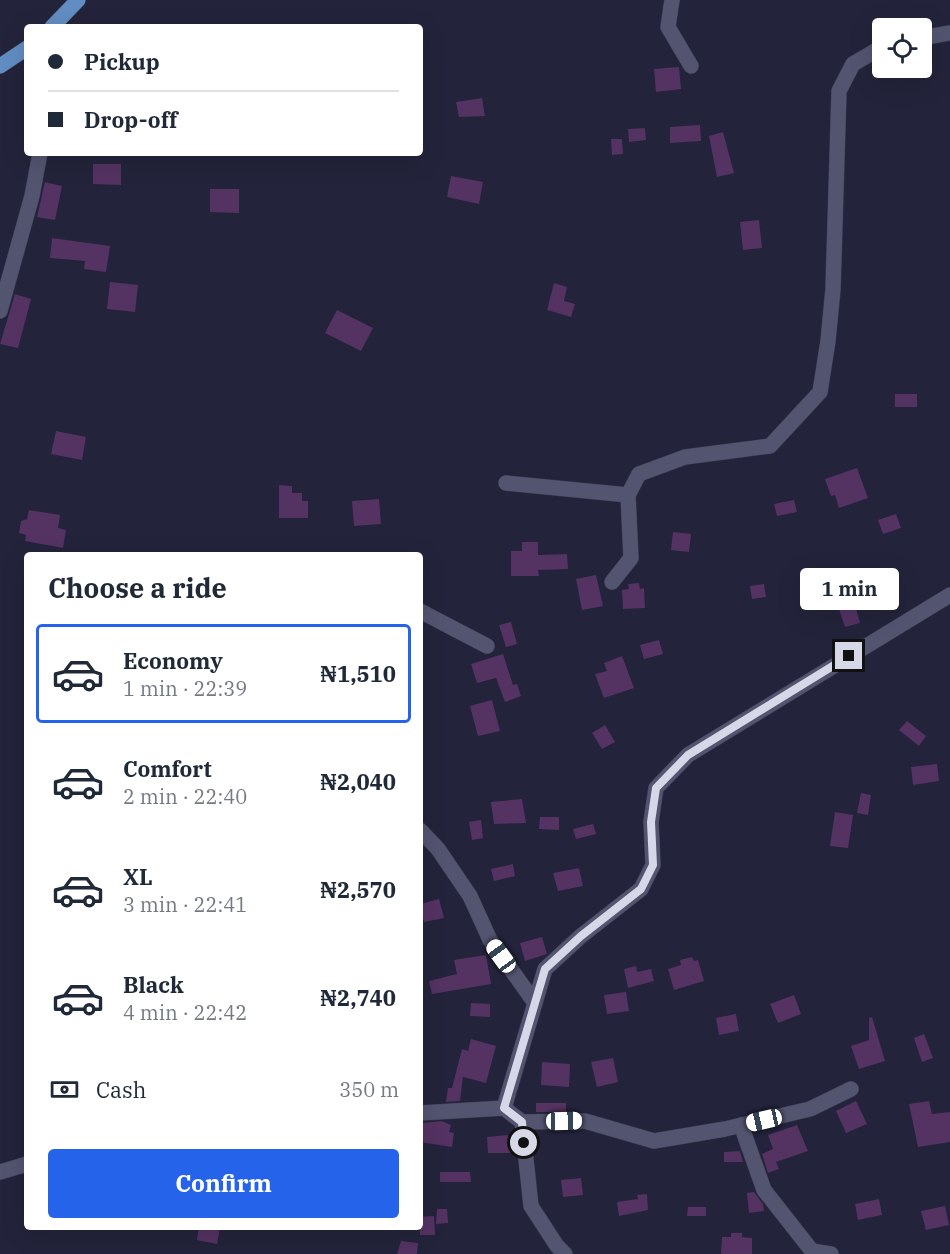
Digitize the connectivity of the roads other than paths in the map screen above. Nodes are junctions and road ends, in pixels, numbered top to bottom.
1 (78, 0) edge
2 (672, 0) edge
3 (63, 22) edge
4 (950, 33) edge
5 (932, 36) edge
6 (24, 50) edge
7 (872, 53) edge
8 (0, 66) edge
9 (691, 66) dead end
10 (39, 156) edge
11 (0, 311) edge
12 (506, 483) dead end
13 (628, 495) junction
14 (612, 582) dead end
15 (950, 595) edge
16 (423, 613) edge
17 (487, 646) dead end
18 (423, 833) edge
19 (535, 1003) junction
20 (851, 1089) dead end
21 (504, 1108) junction
22 (423, 1113) edge
23 (522, 1122) junction
24 (741, 1125) junction
25 (24, 1165) edge
26 (0, 1172) edge
27 (565, 1254) edge
28 (831, 1254) edge

1 - 3 main road
2 - 9 street
4 - 5 street
6 - 8 main road
7 - 13 street
10 - 11 street
12 - 13 street
13 - 14 street
15 - 19 street
16 - 17 street
18 - 19 street
19 - 21 street
20 - 24 street
21 - 22 street
21 - 23 street
23 - 24 street
23 - 27 street
24 - 28 street
25 - 26 street

